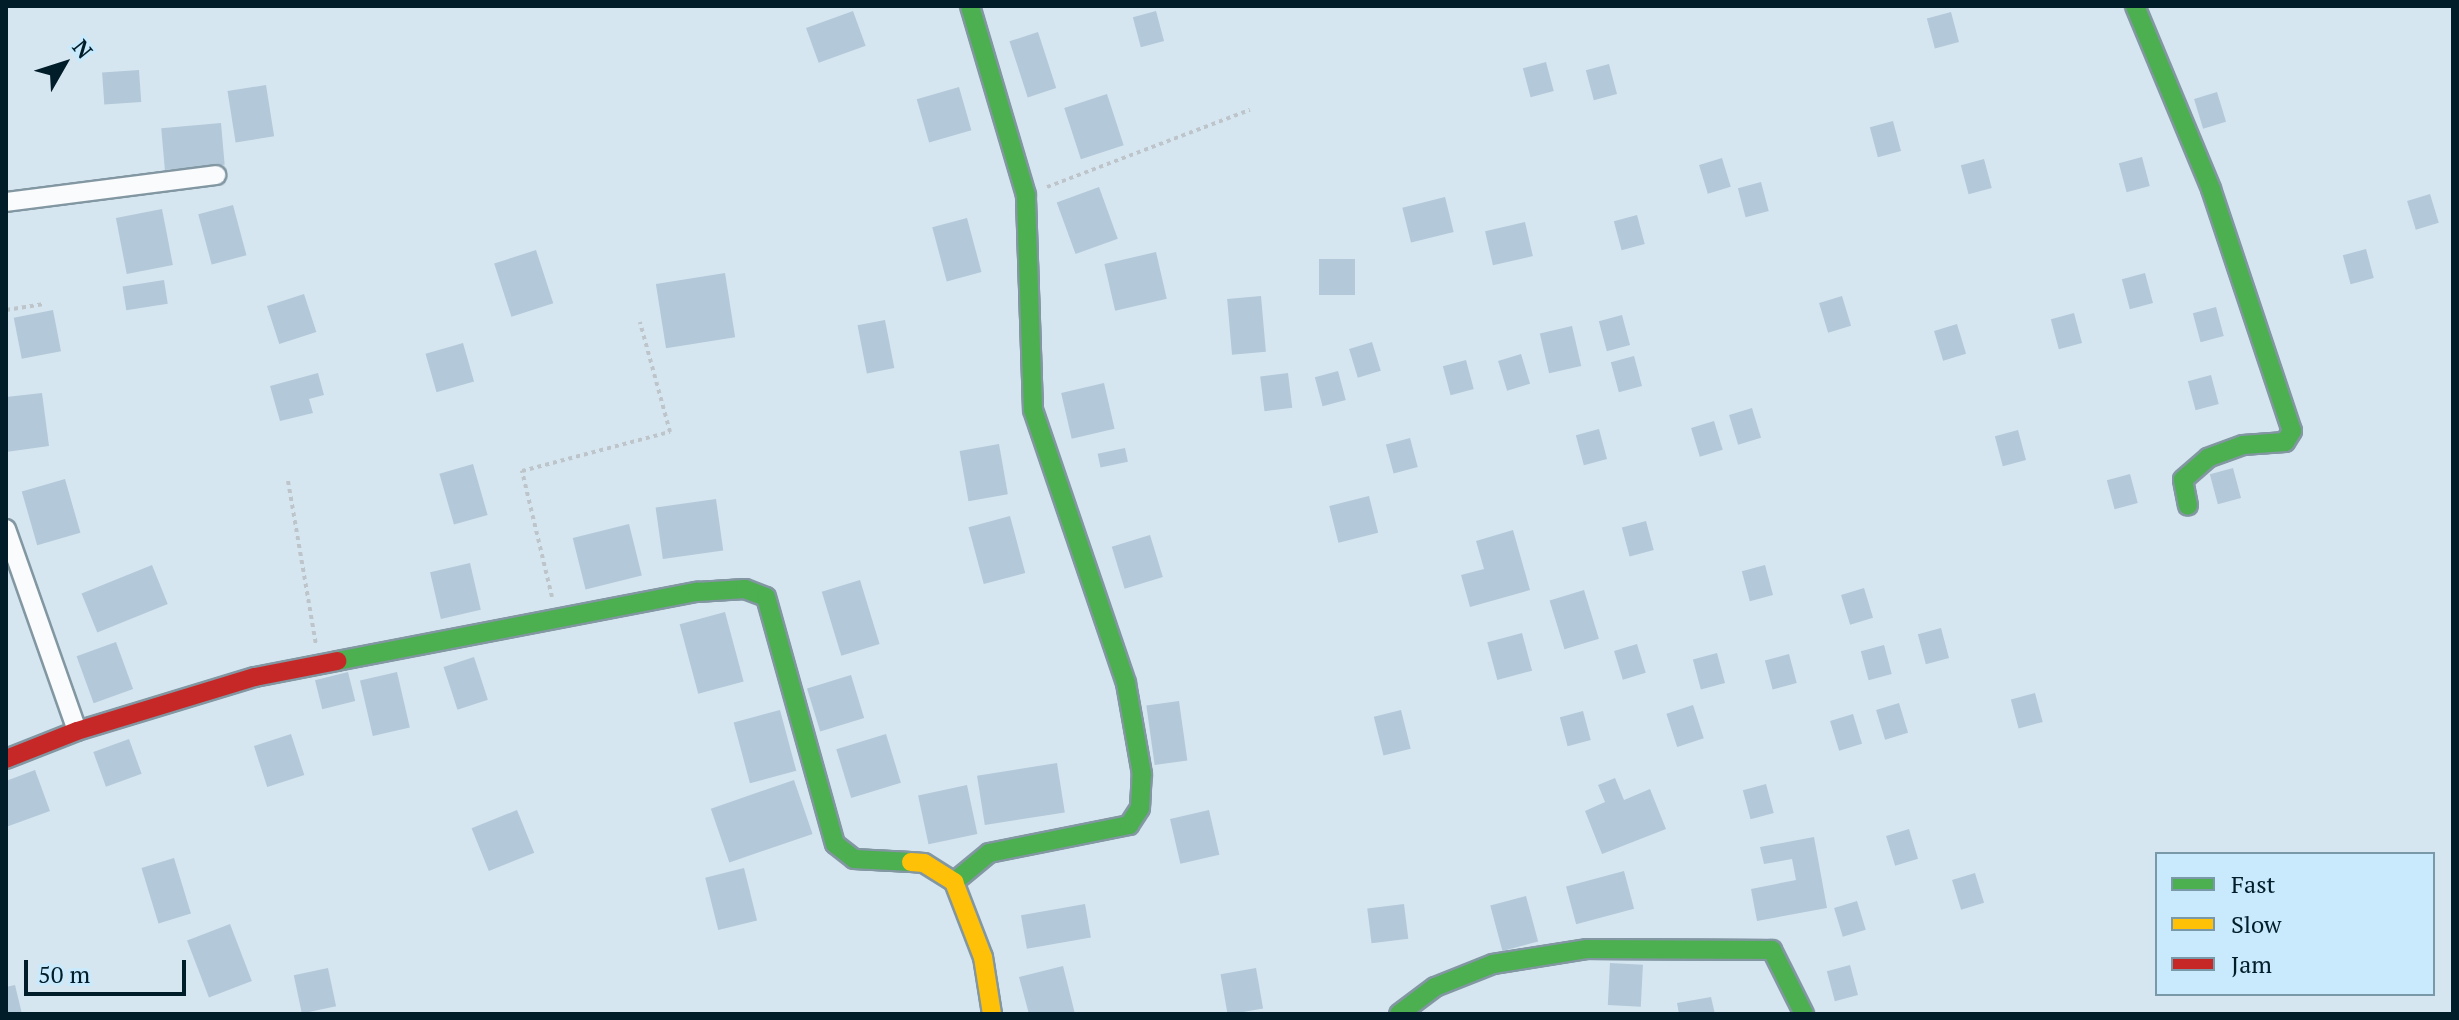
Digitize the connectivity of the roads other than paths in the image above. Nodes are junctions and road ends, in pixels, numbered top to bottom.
1 (970, 6) edge
2 (2135, 6) edge
3 (216, 175) dead end
4 (6, 202) edge
5 (2188, 506) dead end
6 (6, 529) edge
7 (77, 731) junction
8 (6, 759) edge
9 (954, 882) junction
10 (992, 1014) edge
11 (1399, 1014) edge
12 (1804, 1014) edge

1 - 9 street
2 - 5 street
3 - 4 street
6 - 7 street
7 - 8 street
7 - 9 street
9 - 10 street
11 - 12 street

